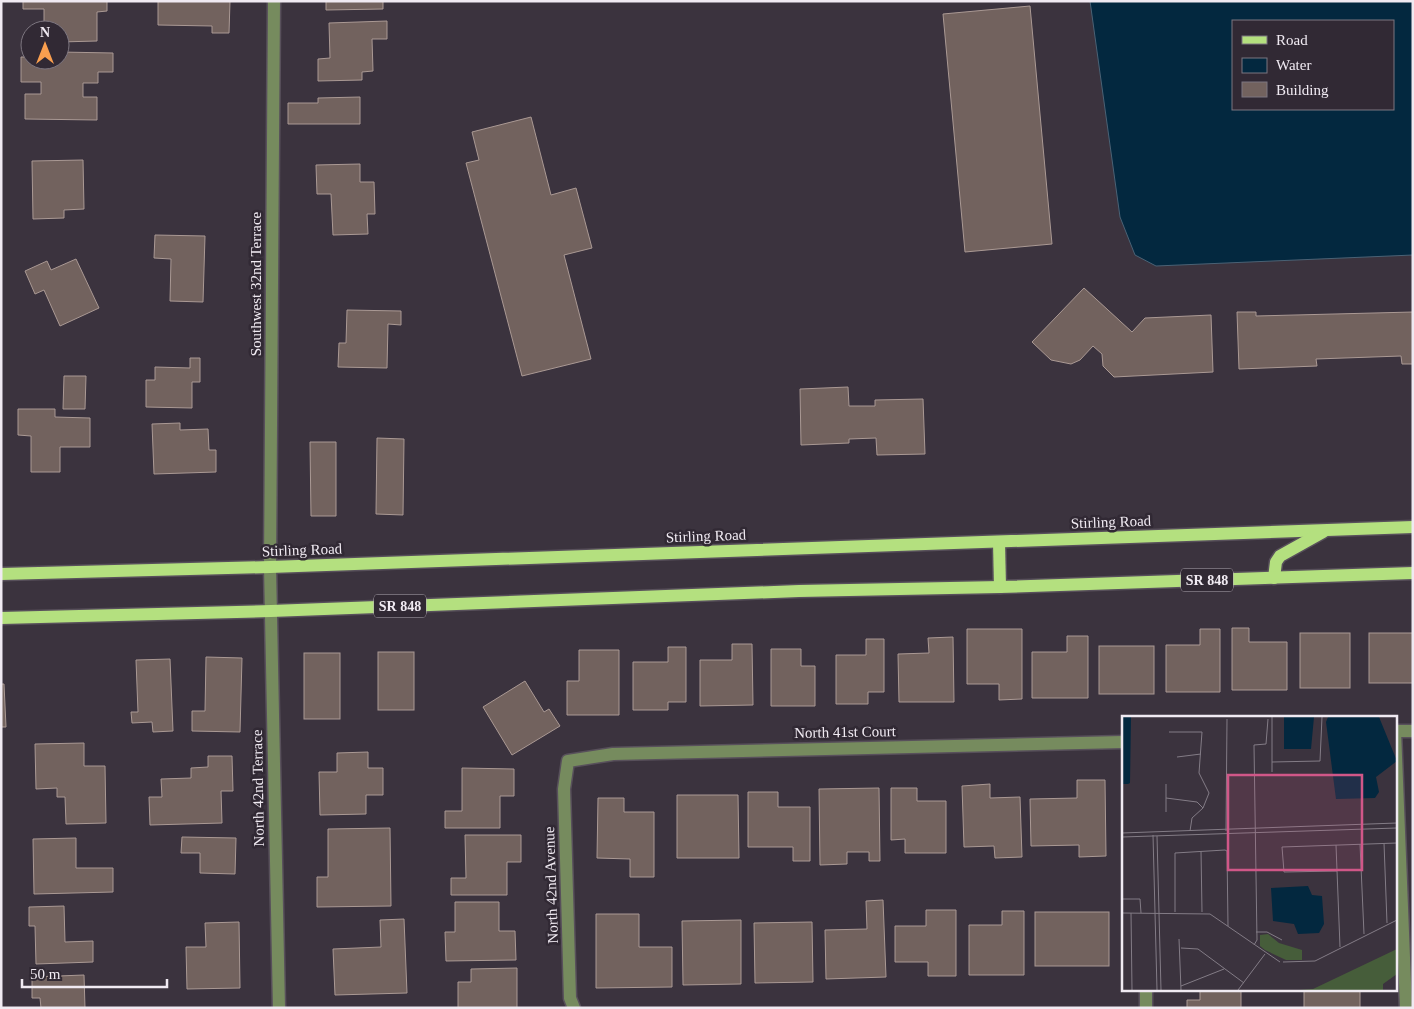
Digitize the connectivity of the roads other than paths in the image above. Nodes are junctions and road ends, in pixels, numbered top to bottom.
1 (274, 1) edge
2 (1413, 527) edge
3 (1327, 530) junction
4 (1000, 542) junction
5 (270, 568) junction
6 (1413, 573) edge
7 (1, 574) edge
8 (1274, 578) junction
9 (1000, 587) junction
10 (271, 611) junction
11 (1, 618) edge
12 (1413, 731) edge
13 (1396, 732) edge
14 (1122, 742) edge
15 (1396, 757) edge
16 (568, 761) joint
17 (1146, 992) edge
18 (279, 1008) edge
19 (574, 1008) edge
20 (1146, 1008) edge
21 (1406, 1008) edge

1 - 5 street, Southwest 32nd Terrace
2 - 3 main road, Stirling Road
3 - 4 main road, Stirling Road
3 - 8 main road
4 - 5 main road, Stirling Road
4 - 9 main road
5 - 7 main road, Stirling Road
5 - 10 street, North 42nd Terrace
6 - 8 main road, SR 848
8 - 9 main road, SR 848
9 - 10 main road, SR 848
10 - 11 main road, SR 848
10 - 18 street, North 42nd Terrace
12 - 13 street
14 - 16 street, North 41st Court
15 - 21 street
16 - 19 street, North 42nd Avenue
17 - 20 street

